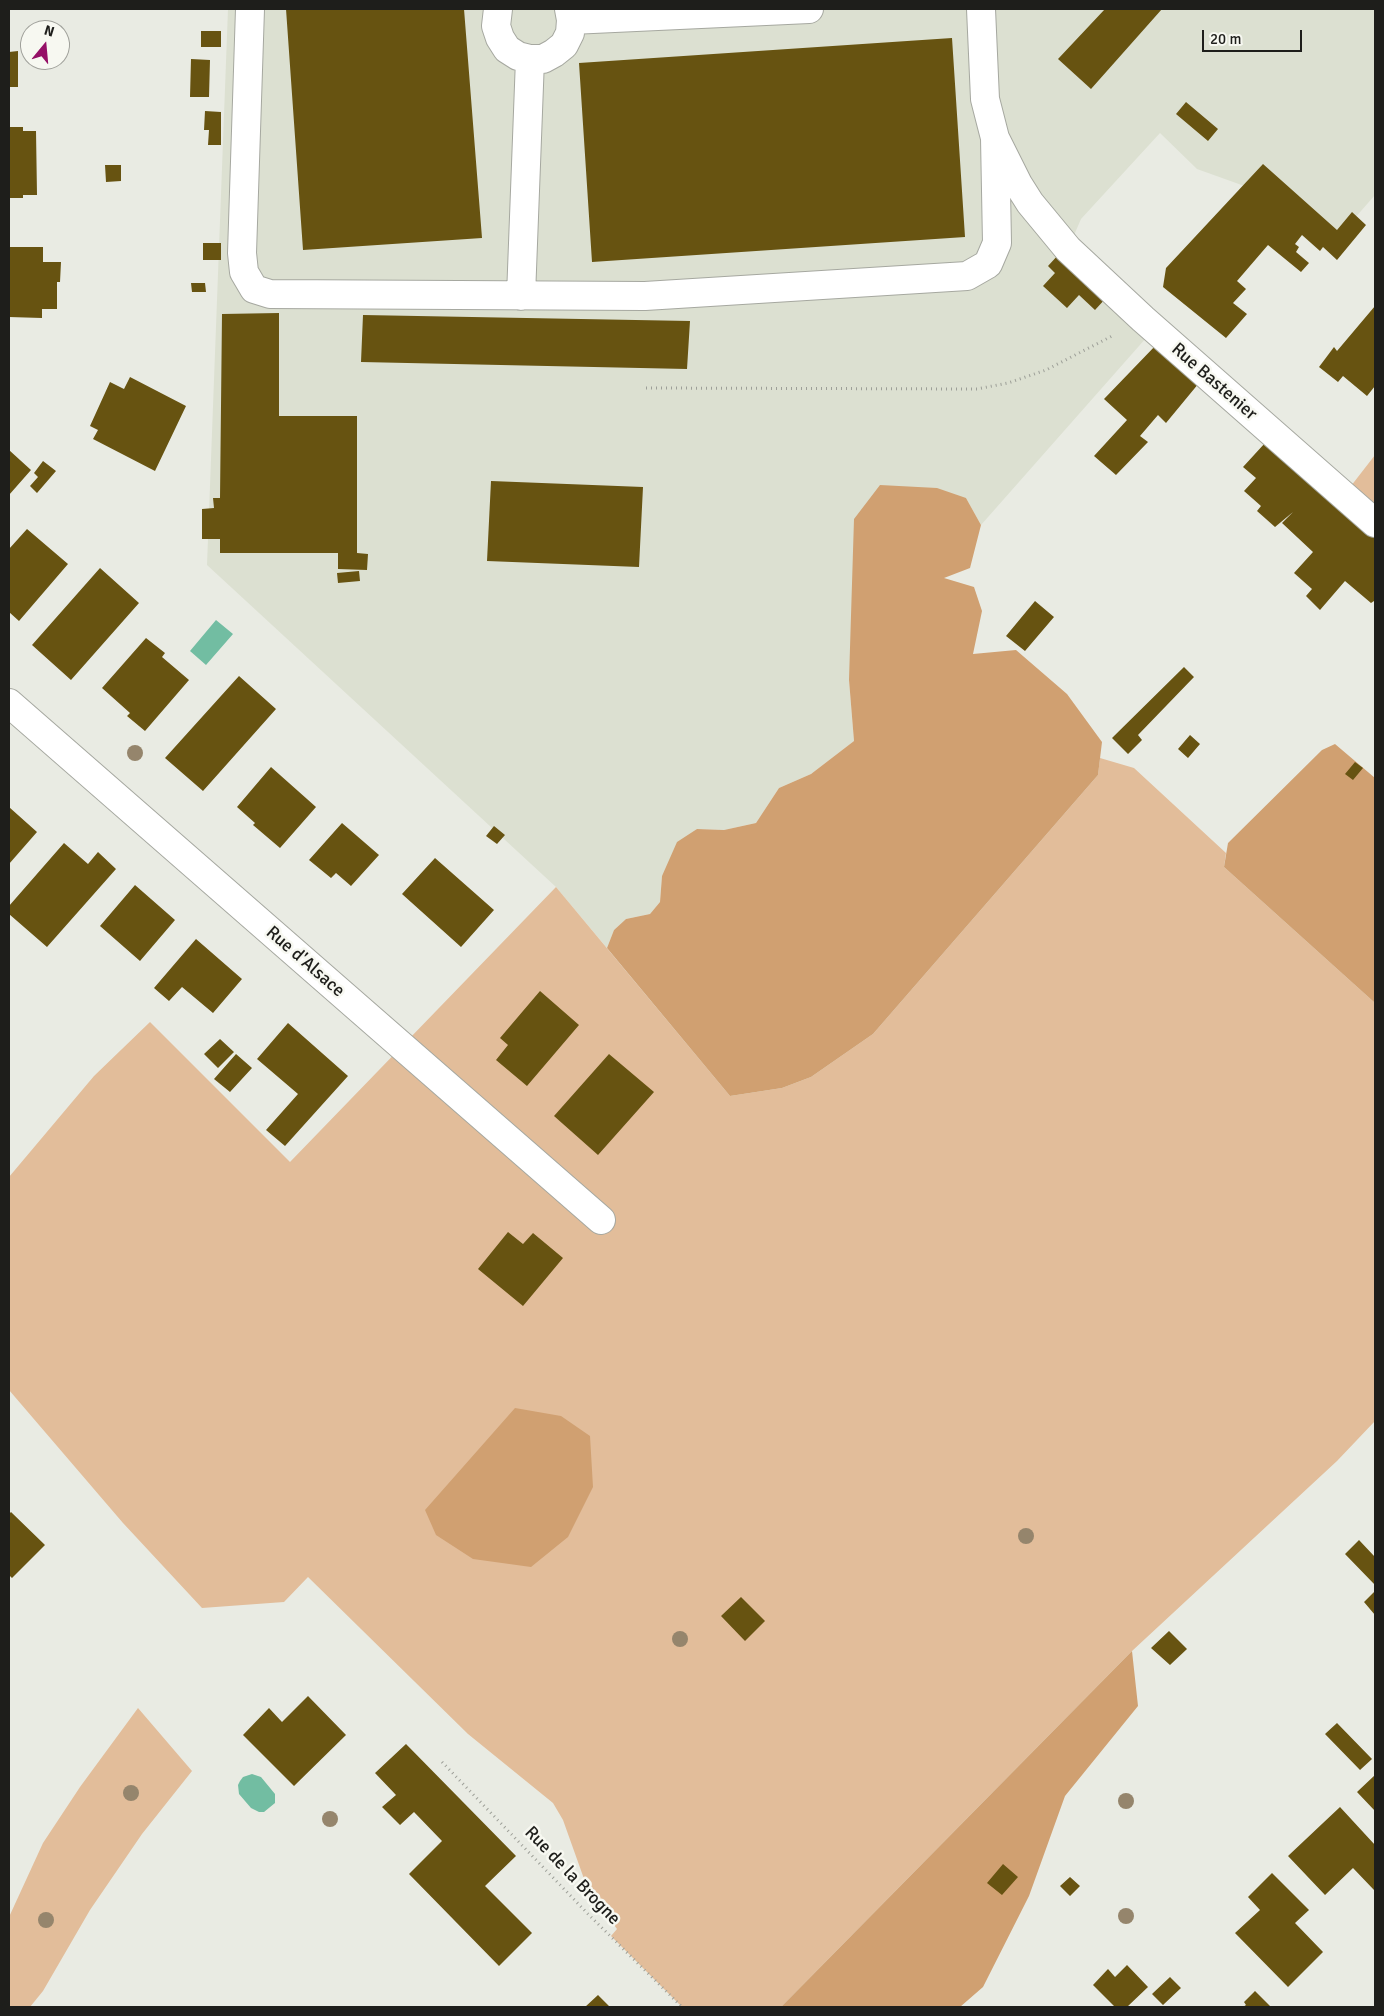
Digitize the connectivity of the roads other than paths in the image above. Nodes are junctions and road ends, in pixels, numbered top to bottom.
1 (250, 9) edge
2 (498, 9) edge
3 (809, 9) edge
4 (981, 9) edge
5 (570, 14) edge
6 (530, 59) junction
7 (995, 138) junction
8 (521, 296) junction
9 (1375, 523) edge
10 (9, 703) edge
11 (601, 1220) dead end

1 - 8 street
2 - 6 street
3 - 5 street
4 - 7 street
5 - 6 street
6 - 8 street
7 - 8 street
7 - 9 street, Rue Bastenier
10 - 11 street, Rue d'Alsace

